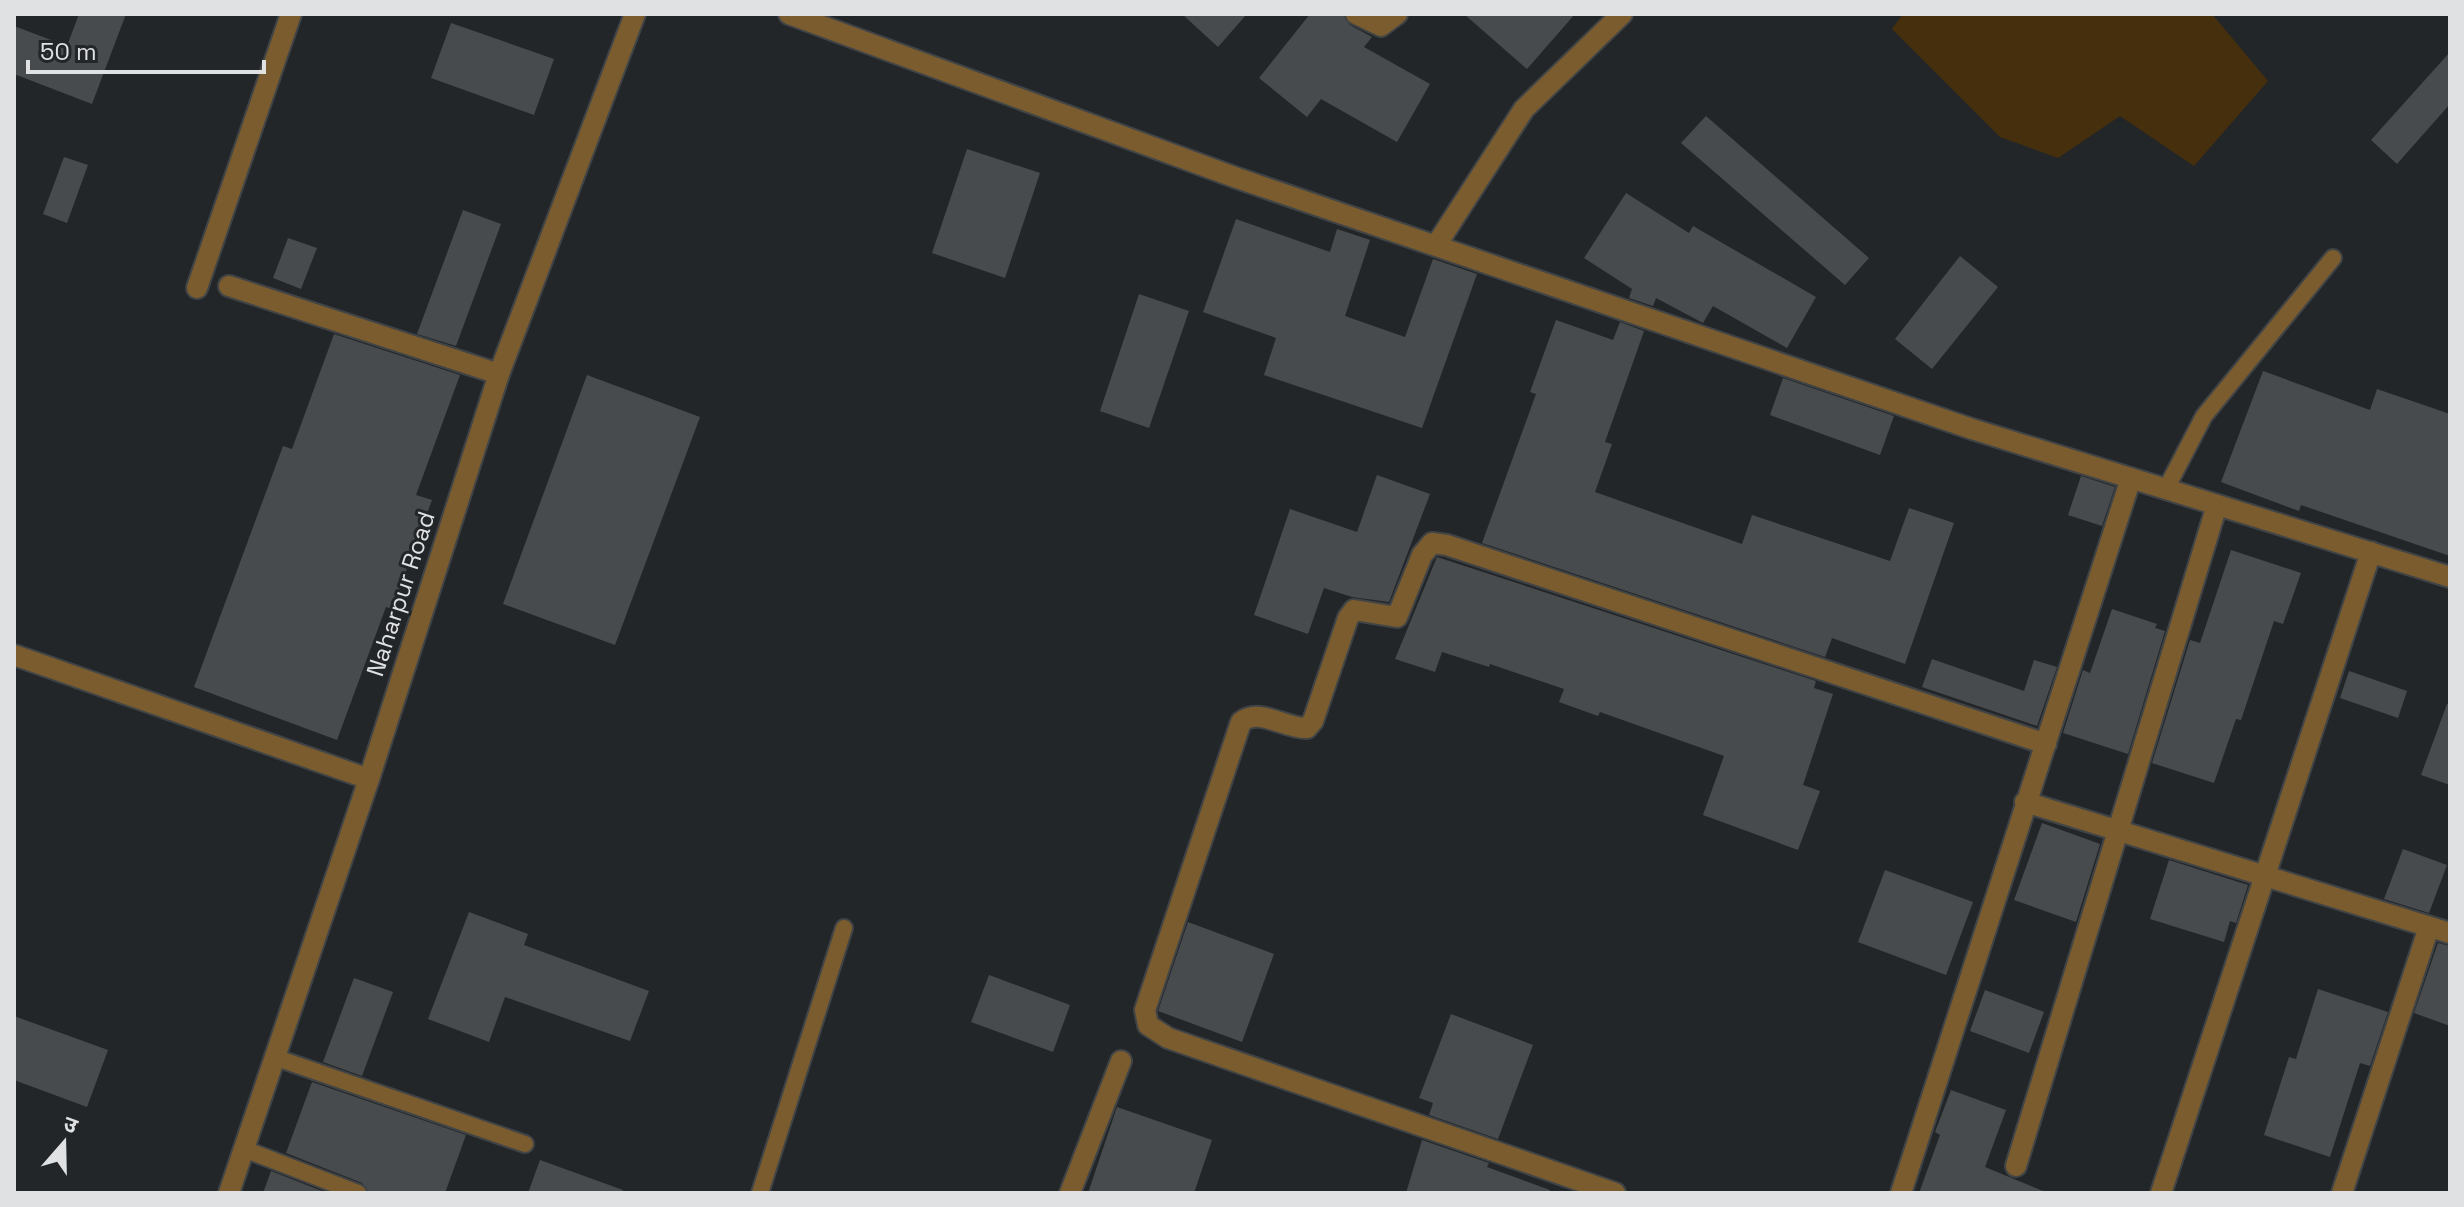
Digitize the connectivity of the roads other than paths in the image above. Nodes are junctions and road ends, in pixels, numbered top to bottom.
1 (291, 14) edge
2 (635, 14) edge
3 (789, 14) edge
4 (1356, 14) edge
5 (1397, 14) edge
6 (1622, 14) edge
7 (1437, 244) junction
8 (2333, 258) dead end
9 (229, 286) dead end
10 (197, 288) dead end
11 (499, 374) junction
12 (2131, 478) junction
13 (2166, 489) junction
14 (2217, 505) junction
15 (2371, 552) junction
16 (2450, 577) edge
17 (14, 655) edge
18 (2046, 744) junction
19 (369, 779) junction
20 (2025, 802) junction
21 (2119, 828) junction
22 (2265, 875) junction
23 (2429, 927) junction
24 (844, 928) dead end
25 (2450, 933) edge
26 (274, 1057) junction
27 (1121, 1061) dead end
28 (525, 1144) dead end
29 (244, 1149) junction
30 (2016, 1166) dead end
31 (229, 1193) edge
32 (358, 1193) edge
33 (760, 1193) edge
34 (1070, 1193) edge
35 (1615, 1193) edge
36 (1901, 1193) edge
37 (2161, 1193) edge
38 (2342, 1193) edge

1 - 10 street
2 - 11 street, Naharpur Road
3 - 7 street
4 - 5 street
6 - 7 street
7 - 12 street
8 - 13 lane
9 - 11 street
11 - 19 street, Naharpur Road
12 - 13 street
12 - 18 street
13 - 14 street
14 - 15 street
14 - 21 street
15 - 16 street
15 - 22 street
17 - 19 street
18 - 20 street
18 - 35 street
19 - 26 street, Naharpur Road
20 - 21 street
20 - 36 street
21 - 22 street
21 - 30 street
22 - 23 street
22 - 37 street
23 - 25 street
23 - 38 street
24 - 33 lane
26 - 28 lane
26 - 29 street, Naharpur Road
27 - 34 street
29 - 31 street, Naharpur Road
29 - 32 lane

